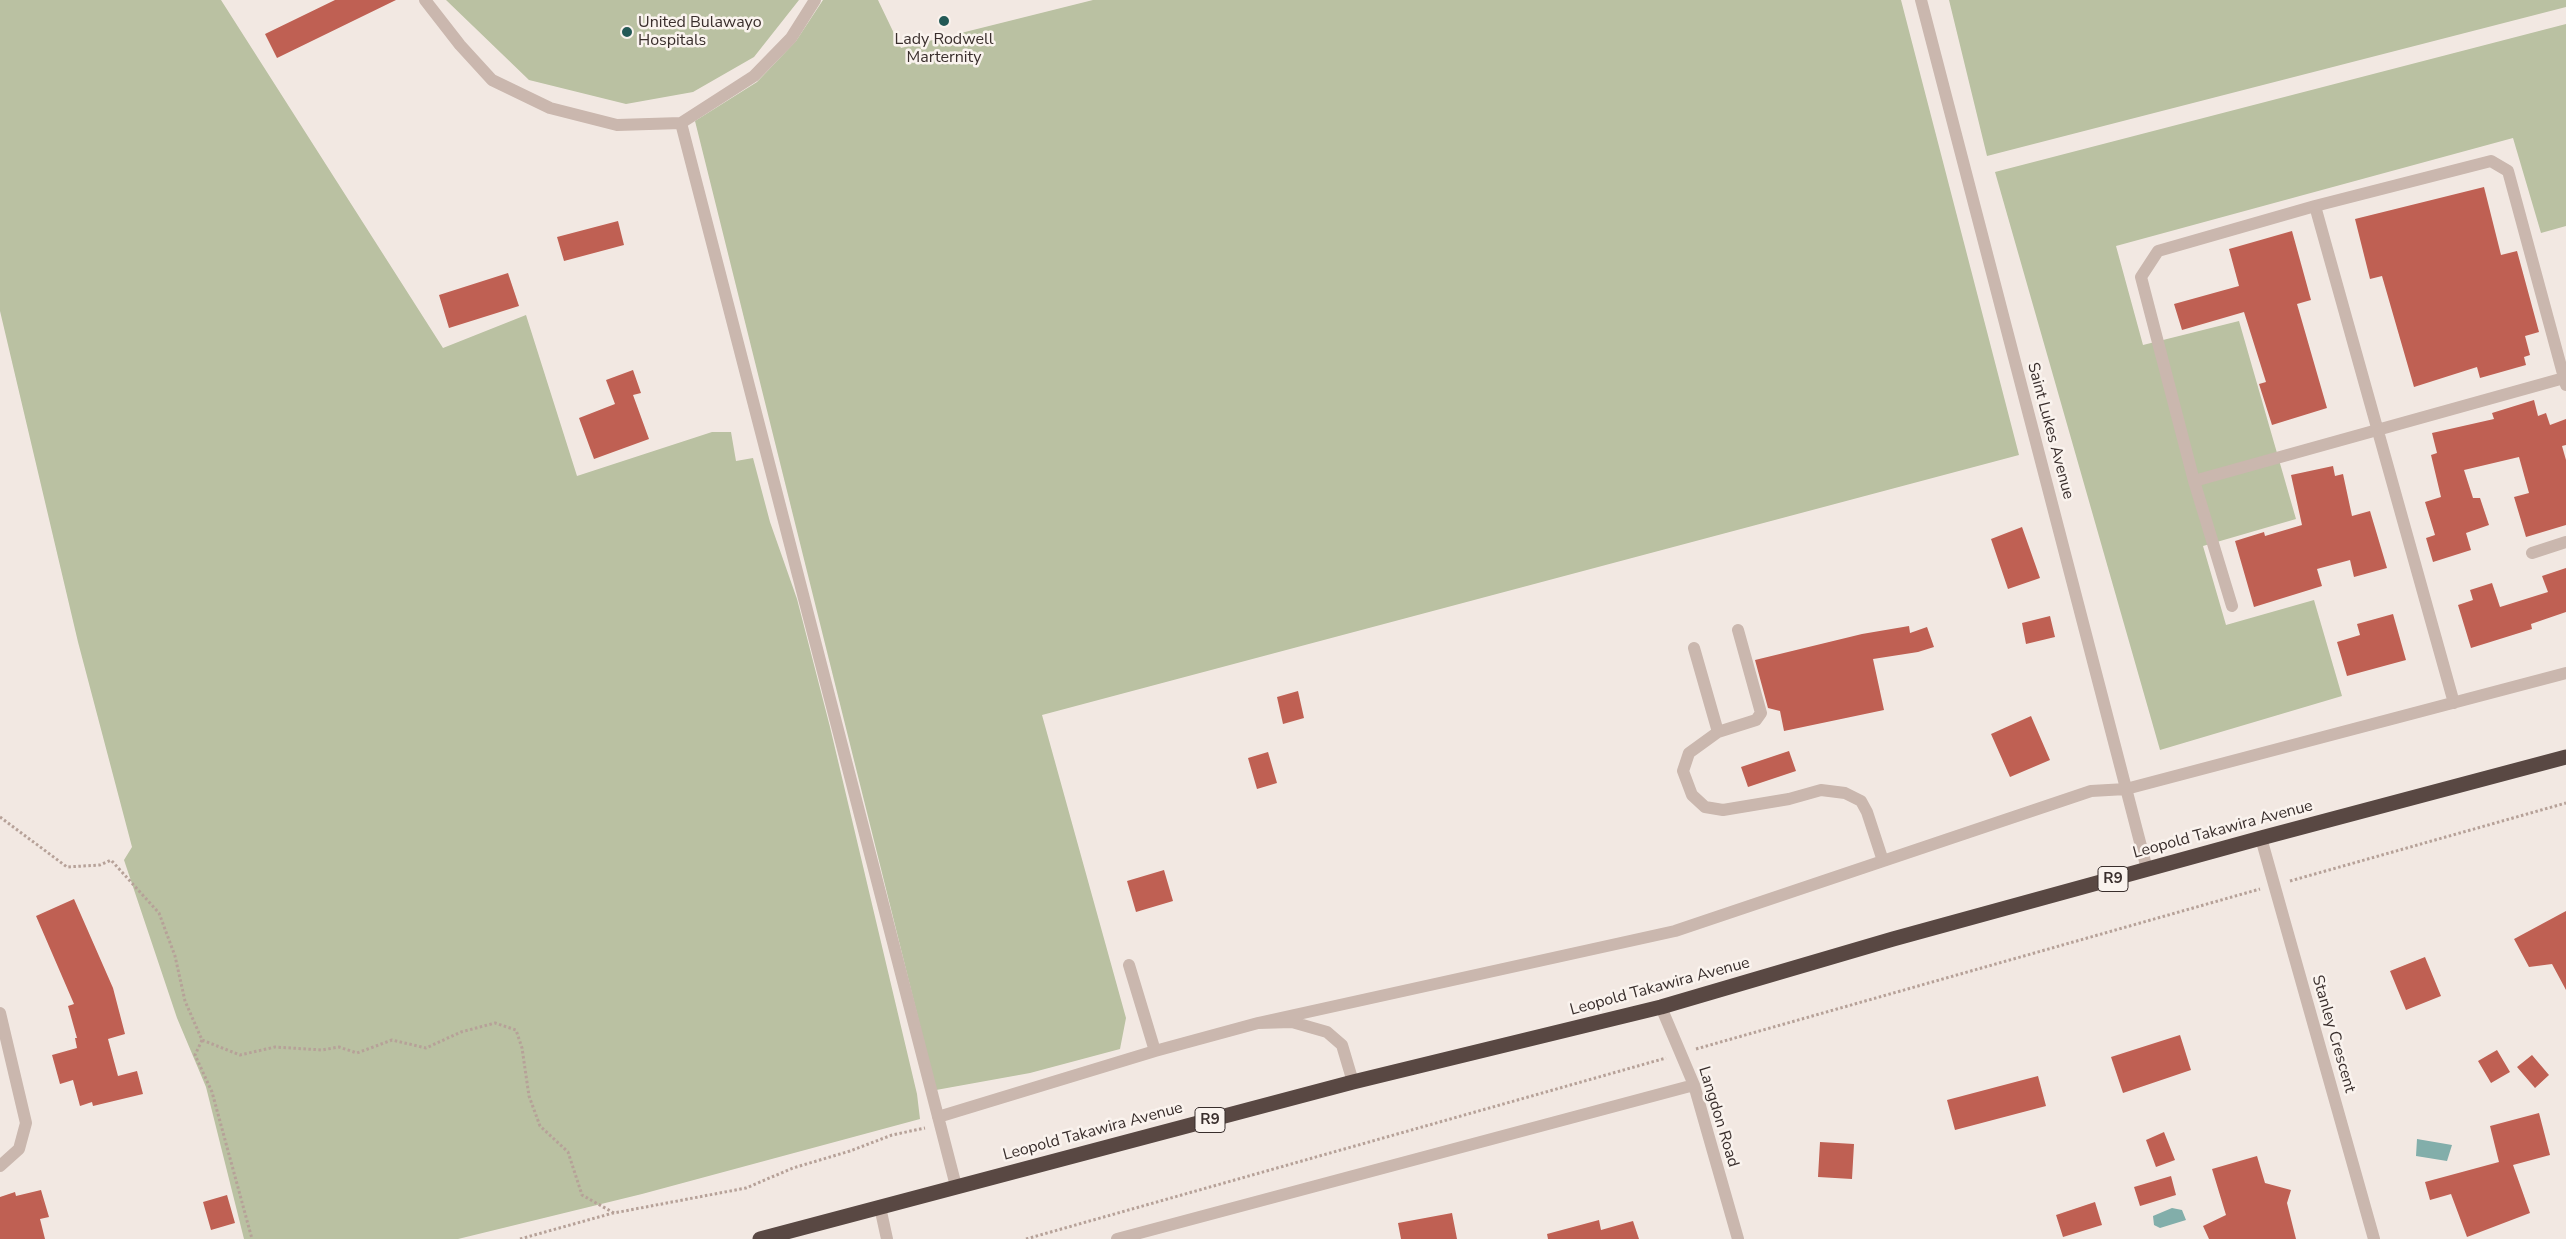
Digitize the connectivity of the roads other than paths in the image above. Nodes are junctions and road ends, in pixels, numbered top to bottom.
1 (425, 0) edge
2 (815, 0) edge
3 (1921, 0) edge
4 (681, 123) junction
5 (2315, 206) junction
6 (2565, 382) edge
7 (2379, 429) junction
8 (2194, 481) junction
9 (2566, 542) edge
10 (2532, 553) dead end
11 (2232, 606) dead end
12 (1738, 630) dead end
13 (1694, 648) dead end
14 (2566, 673) edge
15 (2454, 703) junction
16 (1718, 732) junction
17 (2566, 757) edge
18 (2126, 789) junction
19 (2261, 838) junction
20 (1883, 861) junction
21 (2147, 869) junction
22 (1129, 965) dead end
23 (1661, 1007) junction
24 (0, 1013) edge
25 (1258, 1023) junction
26 (1155, 1051) junction
27 (1353, 1082) junction
28 (1694, 1085) junction
29 (939, 1120) junction
30 (0, 1166) edge
31 (956, 1186) junction
32 (880, 1206) junction
33 (760, 1239) edge
34 (887, 1239) edge
35 (1117, 1239) edge
36 (1738, 1239) edge
37 (2374, 1239) edge

1 - 4 street
2 - 4 street
3 - 18 street, Saint Lukes Avenue
4 - 29 street
5 - 6 street
5 - 7 street
5 - 8 street
6 - 7 street
7 - 8 street
7 - 15 street
8 - 11 street
9 - 10 street
12 - 16 street
13 - 16 street
14 - 15 street
15 - 18 street
16 - 20 street
17 - 19 highway, Leopold Takawira Avenue / R9
18 - 20 street
18 - 21 street, Saint Lukes Avenue
19 - 21 highway, Leopold Takawira Avenue / R9
19 - 37 street, Stanley Crescent
20 - 25 street
21 - 23 highway, Leopold Takawira Avenue / R9
22 - 26 street
23 - 27 highway, Leopold Takawira Avenue / R9
23 - 28 street, Langdon Road
24 - 30 street
25 - 26 street
25 - 27 street
26 - 29 street
27 - 31 highway, Leopold Takawira Avenue / R9
28 - 35 street
28 - 36 street, Langdon Road
29 - 31 street
31 - 32 highway, Leopold Takawira Avenue / R9
32 - 33 highway, Leopold Takawira Avenue / R9
32 - 34 street

